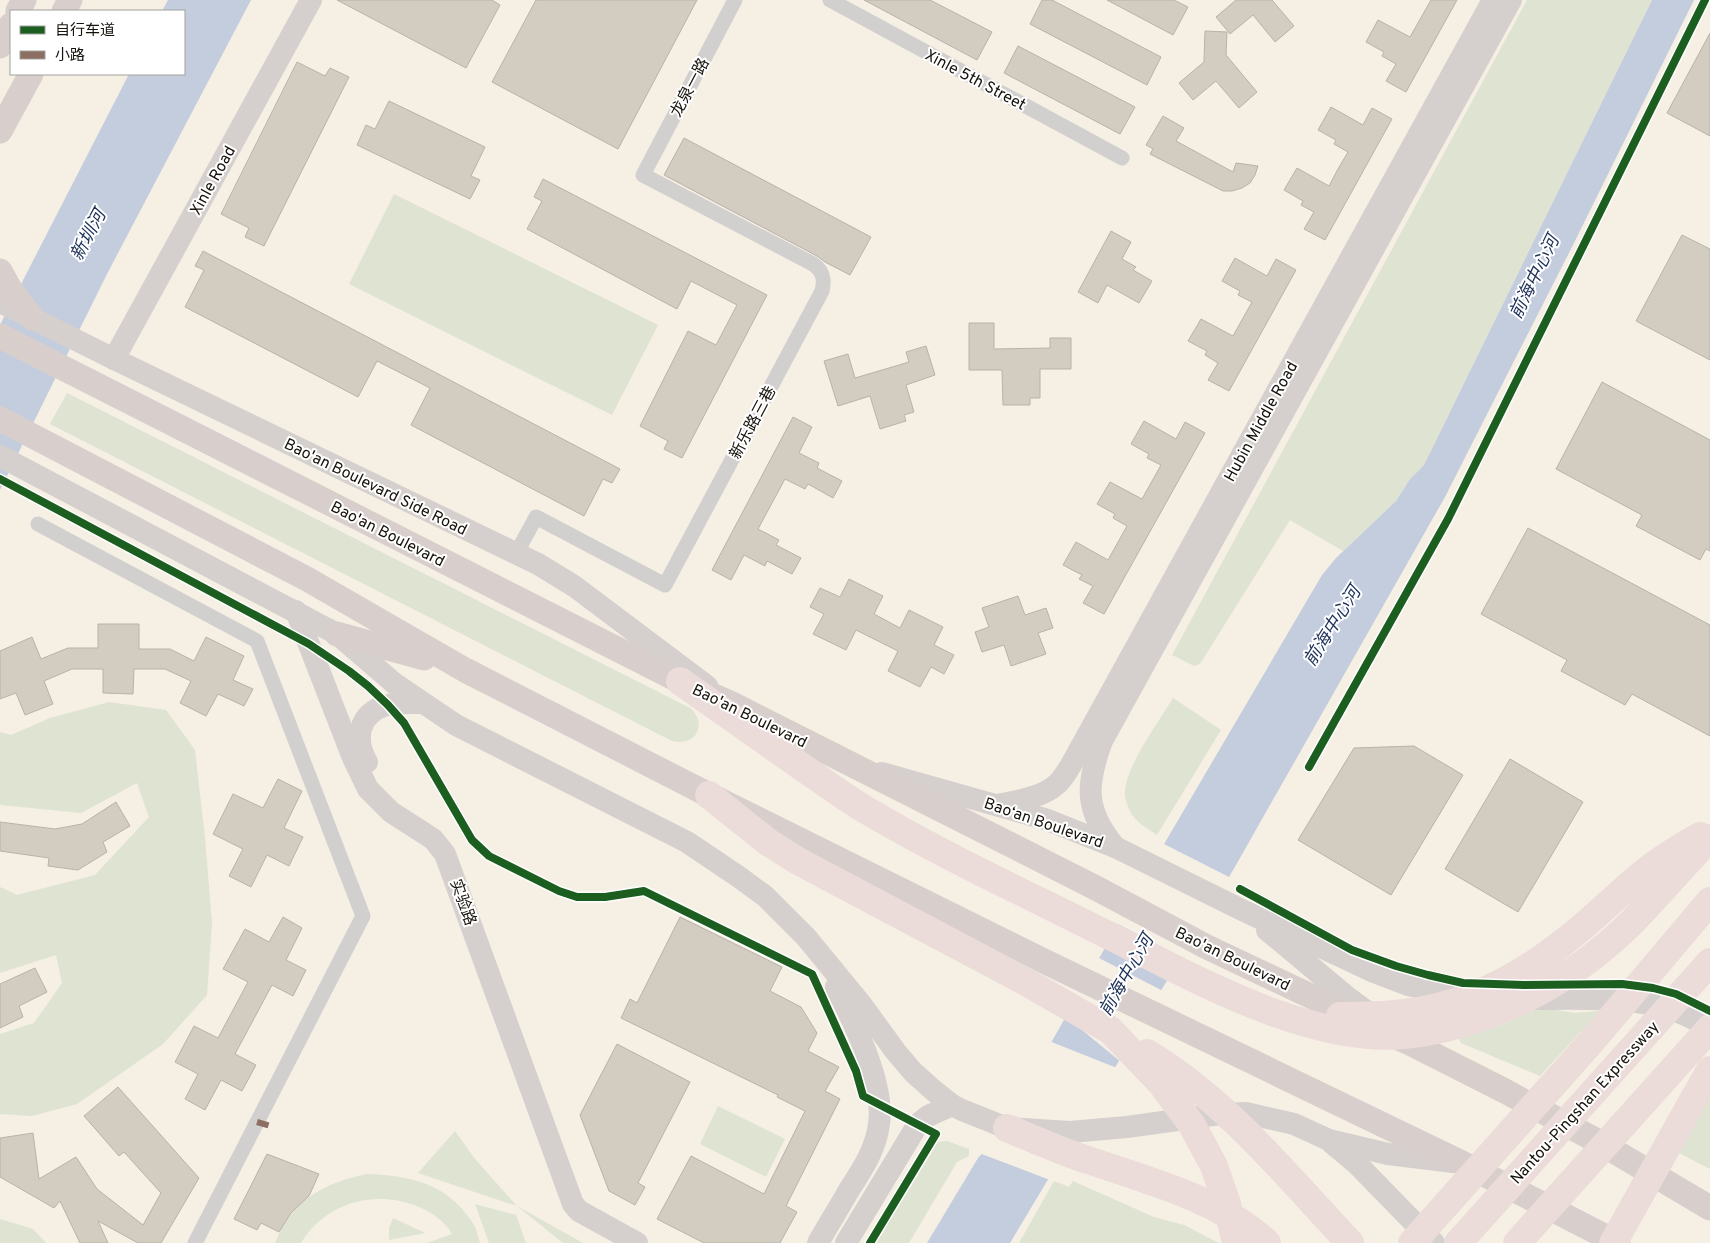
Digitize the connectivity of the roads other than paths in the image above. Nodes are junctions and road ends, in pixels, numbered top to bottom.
1 (311, 0) edge
2 (735, 0) edge
3 (830, 0) edge
4 (1493, 0) edge
5 (1512, 0) edge
6 (10, 27) edge
7 (0, 46) edge
8 (30, 75) edge
9 (0, 131) edge
10 (1122, 158) dead end
11 (643, 175) joint
12 (2, 285) edge
13 (32, 318) joint
14 (0, 336) edge
15 (114, 359) junction
16 (0, 419) edge
17 (0, 456) edge
18 (38, 524) dead end
19 (516, 554) junction
20 (296, 611) junction
21 (337, 634) junction
22 (465, 670) junction
23 (680, 681) junction
24 (422, 703) junction
25 (732, 704) junction
26 (1112, 706) junction
27 (848, 763) junction
28 (709, 795) junction
29 (997, 805) junction
30 (1710, 831) edge
31 (1710, 838) edge
32 (1115, 847) junction
33 (1710, 901) edge
34 (1236, 907) junction
35 (820, 955) junction
36 (1710, 962) edge
37 (1275, 1013) junction
38 (1710, 1029) edge
39 (1110, 1030) junction
40 (1418, 1047) junction
41 (1710, 1070) edge
42 (957, 1107) junction
43 (1006, 1128) junction
44 (1330, 1140) junction
45 (1462, 1163) junction
46 (844, 1199) junction
47 (1710, 1208) edge
48 (864, 1213) junction
49 (593, 1218) junction
50 (194, 1243) edge
51 (637, 1243) edge
52 (818, 1243) edge
53 (846, 1243) edge
54 (1236, 1243) edge
55 (1266, 1243) edge
56 (1350, 1243) edge
57 (1412, 1243) edge
58 (1434, 1243) edge
59 (1458, 1243) edge
60 (1517, 1243) edge
61 (1613, 1243) edge
62 (1618, 1243) edge

1 - 15 main road, Xinle Road
2 - 11 street, 龙泉一路
3 - 10 street, Xinle 5th Street
4 - 26 main road, Hubin Middle Road
5 - 26 main road, Hubin Middle Road
6 - 7 main road
8 - 9 main road
11 - 19 street, 新乐路三巷
12 - 13 main road
13 - 15 main road, Bao'an Boulevard Side Road
14 - 23 main road, Bao'an Boulevard
15 - 19 main road, Bao'an Boulevard Side Road
16 - 22 main road
17 - 20 main road
18 - 50 street
19 - 25 main road, Bao'an Boulevard Side Road
20 - 21 main road
20 - 49 main road, 实验路
21 - 22 main road
21 - 24 main road
22 - 28 main road
23 - 25 main road, Bao'an Boulevard
23 - 37 highway
24 - 35 main road
24 - 49 main road, 实验路
25 - 27 main road, Bao'an Boulevard
26 - 29 main road, Hubin Middle Road
26 - 32 main road, Hubin Middle Road
27 - 29 main road, Bao‘an Boulevard
27 - 40 main road, Bao'an Boulevard
28 - 39 highway
28 - 45 main road
29 - 32 main road, Bao‘an Boulevard
30 - 37 highway
31 - 37 highway
32 - 34 main road, Bao‘an Boulevard
33 - 57 highway
34 - 38 main road
34 - 40 main road, Bao‘an Boulevard
35 - 42 main road
35 - 46 main road
36 - 59 highway, Nantou-Pingshan Expressway
38 - 60 highway
39 - 54 highway
39 - 56 highway
40 - 47 main road, Bao'an Boulevard
41 - 61 highway
42 - 43 main road
42 - 48 main road
43 - 44 main road
43 - 55 highway
44 - 45 main road
44 - 58 main road
45 - 62 main road
46 - 48 main road
46 - 52 main road
48 - 53 main road
49 - 51 main road, 实验路

